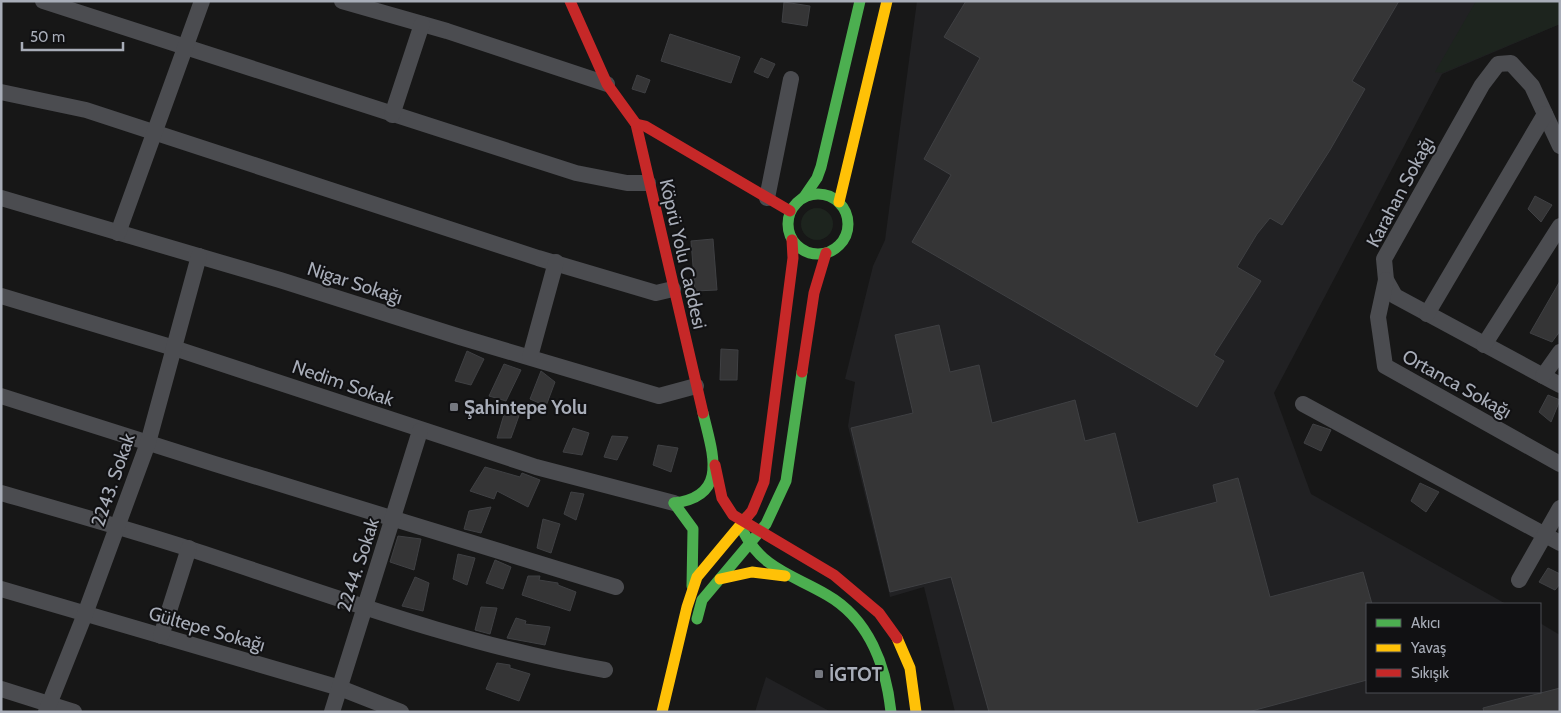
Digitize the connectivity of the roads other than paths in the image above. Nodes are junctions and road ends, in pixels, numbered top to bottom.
1 (43, 1) edge
2 (202, 1) edge
3 (342, 1) edge
4 (570, 1) edge
5 (860, 1) edge
6 (886, 1) edge
7 (422, 24) junction
8 (185, 46) junction
9 (791, 79) dead end
10 (608, 84) junction
11 (1, 92) edge
12 (1545, 114) junction
13 (392, 115) junction
14 (636, 124) junction
15 (154, 133) junction
16 (1560, 146) edge
17 (648, 183) junction
18 (804, 197) junction
19 (1, 198) edge
20 (767, 198) junction
21 (839, 202) junction
22 (790, 211) junction
23 (1560, 226) edge
24 (118, 233) junction
25 (792, 240) junction
26 (826, 253) junction
27 (199, 256) junction
28 (556, 262) junction
29 (1386, 280) junction
30 (673, 289) junction
31 (1, 296) edge
32 (1426, 314) junction
33 (1484, 344) junction
34 (174, 348) junction
35 (1560, 352) edge
36 (530, 357) junction
37 (1543, 376) junction
38 (1560, 385) edge
39 (696, 386) junction
40 (1, 396) edge
41 (1303, 404) dead end
42 (420, 431) junction
43 (148, 443) junction
44 (712, 451) junction
45 (1560, 464) edge
46 (786, 482) junction
47 (1, 493) edge
48 (674, 503) junction
49 (1560, 508) edge
50 (699, 510) dead end
51 (716, 514) dead end
52 (394, 519) junction
53 (781, 519) dead end
54 (742, 520) junction
55 (118, 528) junction
56 (760, 531) junction
57 (784, 535) dead end
58 (1544, 535) junction
59 (1560, 543) edge
60 (750, 545) junction
61 (189, 548) junction
62 (792, 550) junction
63 (787, 576) junction
64 (720, 579) junction
65 (1519, 580) dead end
66 (616, 587) dead end
67 (1, 589) edge
68 (692, 593) junction
69 (365, 608) junction
70 (85, 614) junction
71 (695, 629) dead end
72 (161, 636) junction
73 (690, 648) dead end
74 (605, 670) dead end
75 (340, 688) junction
76 (1, 689) edge
77 (47, 708) edge
78 (74, 712) edge
79 (332, 712) edge
80 (401, 712) edge
81 (662, 712) edge
82 (672, 712) edge
83 (891, 712) edge
84 (916, 712) edge

1 - 8 street
2 - 8 street
3 - 7 street
4 - 10 main road, Köprü Yolu Caddesi
5 - 18 main road
6 - 21 main road
7 - 10 street
7 - 13 street
8 - 13 street
8 - 15 street
9 - 20 street
10 - 14 main road, Köprü Yolu Caddesi
11 - 15 street
12 - 16 street
12 - 29 street, Karahan Sokağı
12 - 32 street
13 - 17 street
14 - 17 main road, Köprü Yolu Caddesi
14 - 20 main road
15 - 24 street
15 - 28 street
17 - 30 main road, Köprü Yolu Caddesi
18 - 21 main road
18 - 22 main road
19 - 24 street, Nigar Sokağı
20 - 22 main road
21 - 26 main road
22 - 25 main road
23 - 33 street
24 - 27 street, Nigar Sokağı
25 - 26 main road
25 - 54 main road
26 - 46 main road
27 - 34 street, 2243. Sokak
27 - 36 street, Nigar Sokağı
28 - 30 street
28 - 36 street
29 - 32 street
29 - 45 street, Ortanca Sokağı
30 - 39 main road, Köprü Yolu Caddesi
31 - 34 street, Nedim Sokak
32 - 33 street
33 - 37 street
34 - 42 street, Nedim Sokak
34 - 43 street, 2243. Sokak
35 - 37 street
36 - 39 street, Nigar Sokağı
37 - 38 street
39 - 44 main road, Köprü Yolu Caddesi
40 - 43 street
41 - 58 street
42 - 48 street, Nedim Sokak
42 - 52 street, 2244. Sokak
43 - 52 street
43 - 55 street, 2243. Sokak
44 - 48 main road, Köprü Yolu Caddesi
44 - 54 main road
46 - 53 main road
46 - 56 main road
47 - 55 street
48 - 50 main road
48 - 68 main road
49 - 58 street
51 - 54 main road
52 - 66 street
52 - 69 street, 2244. Sokak
54 - 56 main road
54 - 60 main road
54 - 68 main road
55 - 61 street
55 - 70 street, 2243. Sokak
56 - 60 main road
56 - 62 main road
57 - 62 main road
58 - 59 street
58 - 65 street
60 - 63 main road
60 - 64 main road
61 - 69 street
61 - 72 street
62 - 84 main road
63 - 64 main road
63 - 83 main road
64 - 71 main road
67 - 70 street, Gültepe Sokağı
68 - 81 main road
69 - 74 street
69 - 75 street, 2244. Sokak
70 - 72 street, Gültepe Sokağı
70 - 77 street, 2243. Sokak
72 - 75 street, Gültepe Sokağı
73 - 82 main road
75 - 79 street, 2244. Sokak
75 - 80 street, Gültepe Sokağı
76 - 77 street
77 - 78 street

